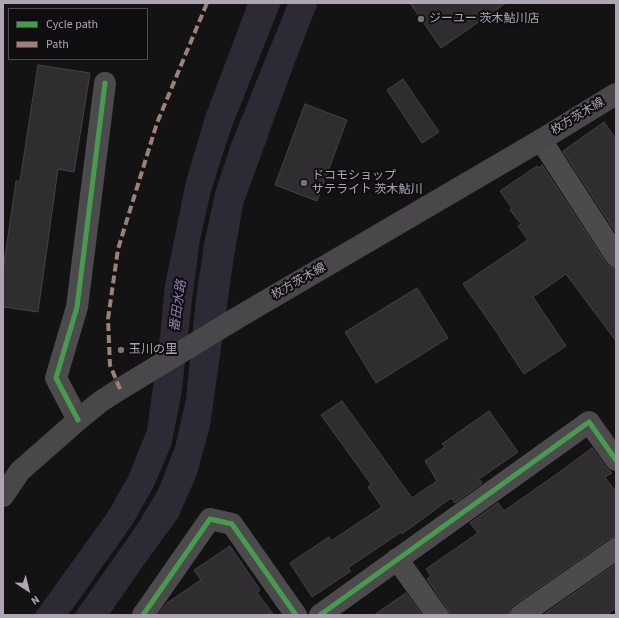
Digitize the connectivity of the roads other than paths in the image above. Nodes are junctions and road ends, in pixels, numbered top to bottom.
1 (105, 83) dead end
2 (616, 94) edge
3 (541, 140) junction
4 (616, 256) edge
5 (78, 420) junction
6 (616, 460) edge
7 (3, 496) edge
8 (616, 549) edge
9 (398, 560) junction
10 (143, 615) edge
11 (296, 615) edge
12 (320, 615) edge
13 (437, 615) edge
14 (521, 615) edge

1 - 5 street
2 - 3 main road, 枚方茨木線
3 - 4 street
3 - 5 main road, 枚方茨木線
5 - 7 main road, 枚方茨木線
6 - 9 street
8 - 14 street
9 - 12 street
9 - 13 street
10 - 11 street

